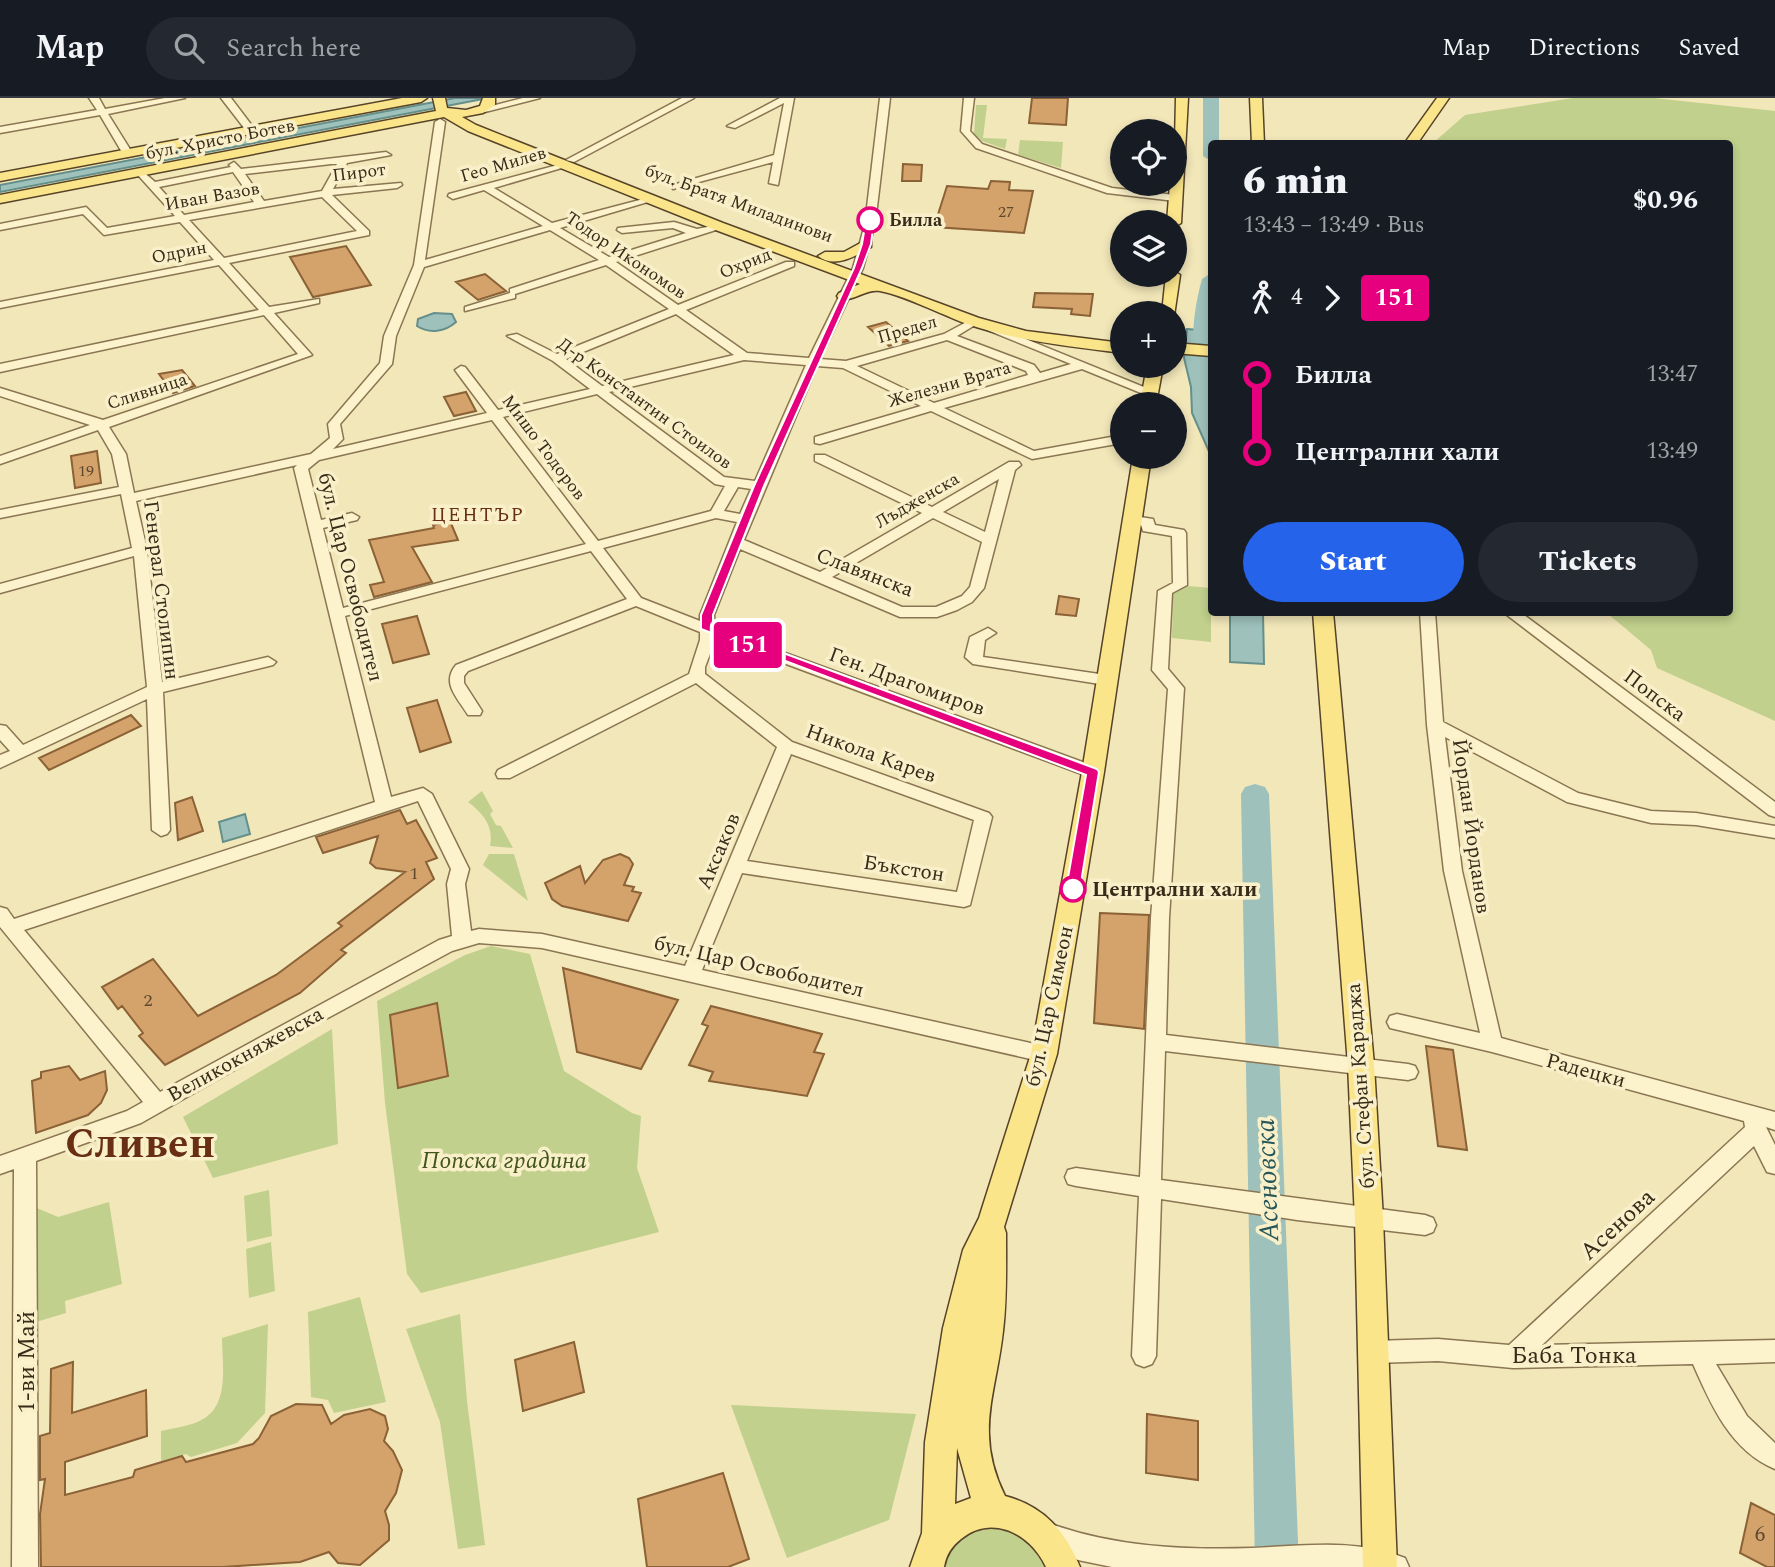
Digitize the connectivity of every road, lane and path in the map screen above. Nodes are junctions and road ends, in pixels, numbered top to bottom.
1 (94, 98) edge
2 (180, 98) edge
3 (226, 98) edge
4 (421, 98) edge
5 (535, 98) edge
6 (689, 98) edge
7 (788, 98) edge
8 (885, 98) edge
9 (959, 98) edge
10 (1182, 98) edge
11 (1256, 98) edge
12 (1430, 98) edge
13 (1443, 98) edge
14 (969, 101) edge
15 (487, 103) edge
16 (442, 109) edge
17 (103, 112) junction
18 (399, 122) junction
19 (732, 126) dead end
20 (472, 128) junction
21 (0, 130) edge
22 (251, 131) junction
23 (308, 139) junction
24 (1258, 140) edge
25 (1401, 140) edge
26 (1413, 140) edge
27 (128, 154) junction
28 (228, 155) junction
29 (386, 155) dead end
30 (779, 158) junction
31 (324, 160) junction
32 (343, 161) junction
33 (566, 163) junction
34 (237, 170) junction
35 (140, 172) junction
36 (0, 177) edge
37 (774, 183) dead end
38 (397, 185) dead end
39 (151, 186) junction
40 (486, 187) junction
41 (677, 187) dead end
42 (325, 194) junction
43 (453, 196) dead end
44 (647, 198) junction
45 (1175, 198) junction
46 (0, 199) edge
47 (262, 206) junction
48 (1175, 210) edge
49 (181, 220) junction
50 (550, 226) junction
51 (718, 226) junction
52 (0, 227) edge
53 (622, 230) dead end
54 (696, 233) junction
55 (866, 244) junction
56 (825, 256) junction
57 (219, 262) junction
58 (609, 262) junction
59 (790, 264) dead end
60 (419, 265) junction
61 (856, 272) junction
62 (884, 288) junction
63 (844, 296) junction
64 (315, 301) dead end
65 (0, 304) edge
66 (469, 309) dead end
67 (676, 309) junction
68 (265, 312) junction
69 (974, 321) junction
70 (513, 336) dead end
71 (948, 336) junction
72 (1110, 339) edge
73 (1110, 346) edge
74 (1187, 349) edge
75 (1208, 351) edge
76 (744, 356) junction
77 (557, 358) junction
78 (813, 362) junction
79 (846, 365) junction
80 (1083, 365) junction
81 (0, 368) edge
82 (461, 370) dead end
83 (1028, 380) junction
84 (602, 391) junction
85 (0, 392) edge
86 (1137, 392) edge
87 (930, 406) junction
88 (496, 415) junction
89 (101, 424) junction
90 (820, 440) dead end
91 (1110, 441) edge
92 (1032, 455) junction
93 (313, 458) junction
94 (820, 458) dead end
95 (0, 460) edge
96 (1009, 468) junction
97 (1140, 469) edge
98 (733, 484) junction
99 (759, 486) junction
100 (129, 494) junction
101 (932, 513) junction
102 (0, 514) edge
103 (716, 514) junction
104 (352, 517) dead end
105 (745, 519) junction
106 (1134, 520) junction
107 (314, 525) junction
108 (990, 540) junction
109 (737, 542) junction
110 (595, 547) junction
111 (141, 550) junction
112 (820, 578) junction
113 (0, 589) edge
114 (636, 601) junction
115 (337, 614) junction
116 (1323, 616) edge
117 (1427, 616) edge
118 (1515, 616) edge
119 (707, 629) junction
120 (988, 633) dead end
121 (268, 662) dead end
122 (696, 676) junction
123 (1106, 680) junction
124 (155, 689) junction
125 (474, 710) dead end
126 (1435, 725) junction
127 (0, 730) edge
128 (786, 746) junction
129 (20, 752) junction
130 (0, 762) edge
131 (1093, 772) junction
132 (504, 774) dead end
133 (384, 805) junction
134 (1775, 811) edge
135 (969, 812) joint
136 (162, 830) dead end
137 (1775, 832) edge
138 (736, 866) junction
139 (6, 920) edge
140 (454, 942) junction
141 (691, 974) junction
142 (1397, 1022) dead end
143 (1158, 1042) junction
144 (1493, 1044) junction
145 (1044, 1055) junction
146 (1361, 1065) junction
147 (1408, 1072) dead end
148 (157, 1104) junction
149 (1762, 1122) edge
150 (25, 1157) junction
151 (0, 1165) edge
152 (1775, 1165) edge
153 (1076, 1177) dead end
154 (1151, 1187) junction
155 (993, 1219) junction
156 (1369, 1219) junction
157 (1424, 1225) dead end
158 (1775, 1351) edge
159 (1373, 1352) junction
160 (1700, 1354) junction
161 (1144, 1356) dead end
162 (1513, 1357) junction
163 (1775, 1457) edge
164 (994, 1509) junction
165 (1045, 1533) junction
166 (928, 1558) edge
167 (1385, 1565) edge
168 (25, 1567) edge
169 (1063, 1567) edge

1 - 17 street
2 - 17 street
3 - 22 street
4 - 22 main road, бул. Христо Ботев
5 - 15 street
6 - 33 street, Гео Милев
7 - 19 street
7 - 30 street
8 - 55 street
9 - 14 street
10 - 45 main road
11 - 24 main road
12 - 25 main road
13 - 26 main road
14 - 45 street
15 - 16 main road, бул. Христо Ботев
15 - 33 main road, бул. Братя Миладинови
16 - 18 main road, бул. Христо Ботев
16 - 20 main road, бул. Братя Миладинови
16 - 60 street, бул. Цар Освободител
17 - 21 street
17 - 27 street
18 - 20 main road
18 - 23 main road, бул. Христо Ботев
20 - 33 main road, бул. Братя Миладинови
22 - 27 main road, бул. Христо Ботев
23 - 28 main road, бул. Христо Ботев
23 - 31 street
27 - 36 main road, бул. Христо Ботев
28 - 34 street
28 - 35 main road, бул. Христо Ботев
29 - 32 street
30 - 37 street
30 - 41 street
31 - 32 street
31 - 34 street
32 - 42 street
33 - 40 street, Гео Милев
33 - 44 main road, бул. Братя Миладинови
33 - 56 main road, бул. Братя Миладинови
34 - 39 street
34 - 47 street
35 - 39 street
35 - 46 main road, бул. Христо Ботев
38 - 42 street, Пирот
39 - 49 street
40 - 43 street, Гео Милев
40 - 50 street, Тодор Икономов
42 - 47 street, Иван Вазов
42 - 57 street, Одрин
44 - 50 street
44 - 51 main road, бул. Братя Миладинови
45 - 48 main road
47 - 49 street, Иван Вазов
49 - 52 street, Иван Вазов
49 - 57 street
50 - 58 street, Тодор Икономов
50 - 60 street
51 - 54 street
51 - 61 main road, бул. Братя Миладинови
53 - 54 street
54 - 58 street
55 - 56 main road
55 - 61 street
56 - 61 main road, бул. Братя Миладинови
57 - 65 street, Одрин
57 - 68 street
58 - 66 street
58 - 67 street, Тодор Икономов
59 - 67 street, Охрид
60 - 93 street, бул. Цар Освободител
61 - 62 main road, бул. Братя Миладинови
61 - 63 street
61 - 72 main road, бул. Братя Миладинови
62 - 63 main road
62 - 69 main road, бул. Братя Миладинови
63 - 78 street
64 - 68 street
67 - 76 street, Тодор Икономов
67 - 77 street, Охрид
68 - 81 street
68 - 89 street, Сливница
69 - 71 street, Предел
69 - 73 main road, бул. Братя Миладинови
69 - 80 street, бул. Братя Миладинови
70 - 77 street, Д-р Константин Стоилов
71 - 79 street, Предел
71 - 83 street, Железни Врата
74 - 75 main road
76 - 78 street
76 - 84 street
77 - 84 street, Д-р Константин Стоилов
78 - 79 street
78 - 99 street
79 - 87 street
80 - 83 street
80 - 86 street, бул. Братя Миладинови
82 - 88 street, Мишо Тодоров
83 - 87 street, Железни Врата
84 - 88 street
84 - 98 street, Д-р Константин Стоилов
85 - 89 street
87 - 90 street, Железни Врата
87 - 92 street
88 - 93 street
88 - 110 street, Мишо Тодоров
89 - 95 street, Сливница
89 - 100 street, Генерал Столипин
91 - 92 street, Лъдженска
92 - 96 street, Лъдженска
93 - 100 street
93 - 107 street, бул. Цар Освободител
94 - 101 street
96 - 101 street, Лъдженска
96 - 108 street, Славянска
97 - 106 main road, бул. Цар Симеон
98 - 99 street, Д-р Константин Стоилов
98 - 103 street
99 - 105 street
100 - 102 street
100 - 111 street, Генерал Столипин
101 - 108 street
101 - 112 street, Лъдженска
103 - 105 street
103 - 110 street
104 - 107 street
105 - 109 street
106 - 123 main road, бул. Цар Симеон
106 - 143 street
107 - 115 street, бул. Цар Освободител
108 - 112 street, Славянска
109 - 112 street, Славянска
109 - 119 street
110 - 114 street, Мишо Тодоров
110 - 115 street
111 - 113 street
111 - 124 street, Генерал Столипин
114 - 119 street, Ген. Драгомиров
114 - 125 street
115 - 133 street, бул. Цар Освободител
116 - 146 main road, бул. Стефан Караджа
117 - 126 street, Йордан Йорданов
118 - 134 street, Попска
119 - 122 street
119 - 131 street, Ген. Драгомиров
120 - 123 street
121 - 124 street
122 - 128 street, Никола Карев
122 - 132 street
123 - 131 main road, бул. Цар Симеон
124 - 129 street
124 - 136 street, Генерал Столипин
126 - 137 street
126 - 144 street, Йордан Йорданов
127 - 129 street
128 - 135 street, Никола Карев
128 - 138 street, Аксаков
129 - 130 street
131 - 145 main road, бул. Цар Симеон
133 - 139 street
133 - 140 street
135 - 138 street, Бъкстон
138 - 141 street, Аксаков
139 - 148 street
140 - 141 street, бул. Цар Освободител
140 - 148 street, Великокняжевска
141 - 145 street, бул. Цар Освободител
142 - 144 street, Радецки
143 - 146 street
143 - 154 street
144 - 149 street, Радецки
145 - 155 main road, бул. Цар Симеон
146 - 147 street
146 - 156 main road, бул. Стефан Караджа
148 - 150 street, Великокняжевска
149 - 152 street
149 - 162 street, Асенова
150 - 151 street, Великокняжевска
150 - 168 street, 1-ви Май
153 - 154 street
154 - 156 street
154 - 161 street
155 - 164 main road, бул. Цар Симеон
155 - 166 main road, бул. Цар Симеон
156 - 157 street
156 - 159 main road, бул. Стефан Караджа
158 - 160 street, Баба Тонка
159 - 162 street, Баба Тонка
159 - 167 main road, бул. Стефан Караджа
160 - 162 street, Баба Тонка
160 - 163 street
164 - 165 main road
164 - 166 main road
165 - 167 street
165 - 169 main road

